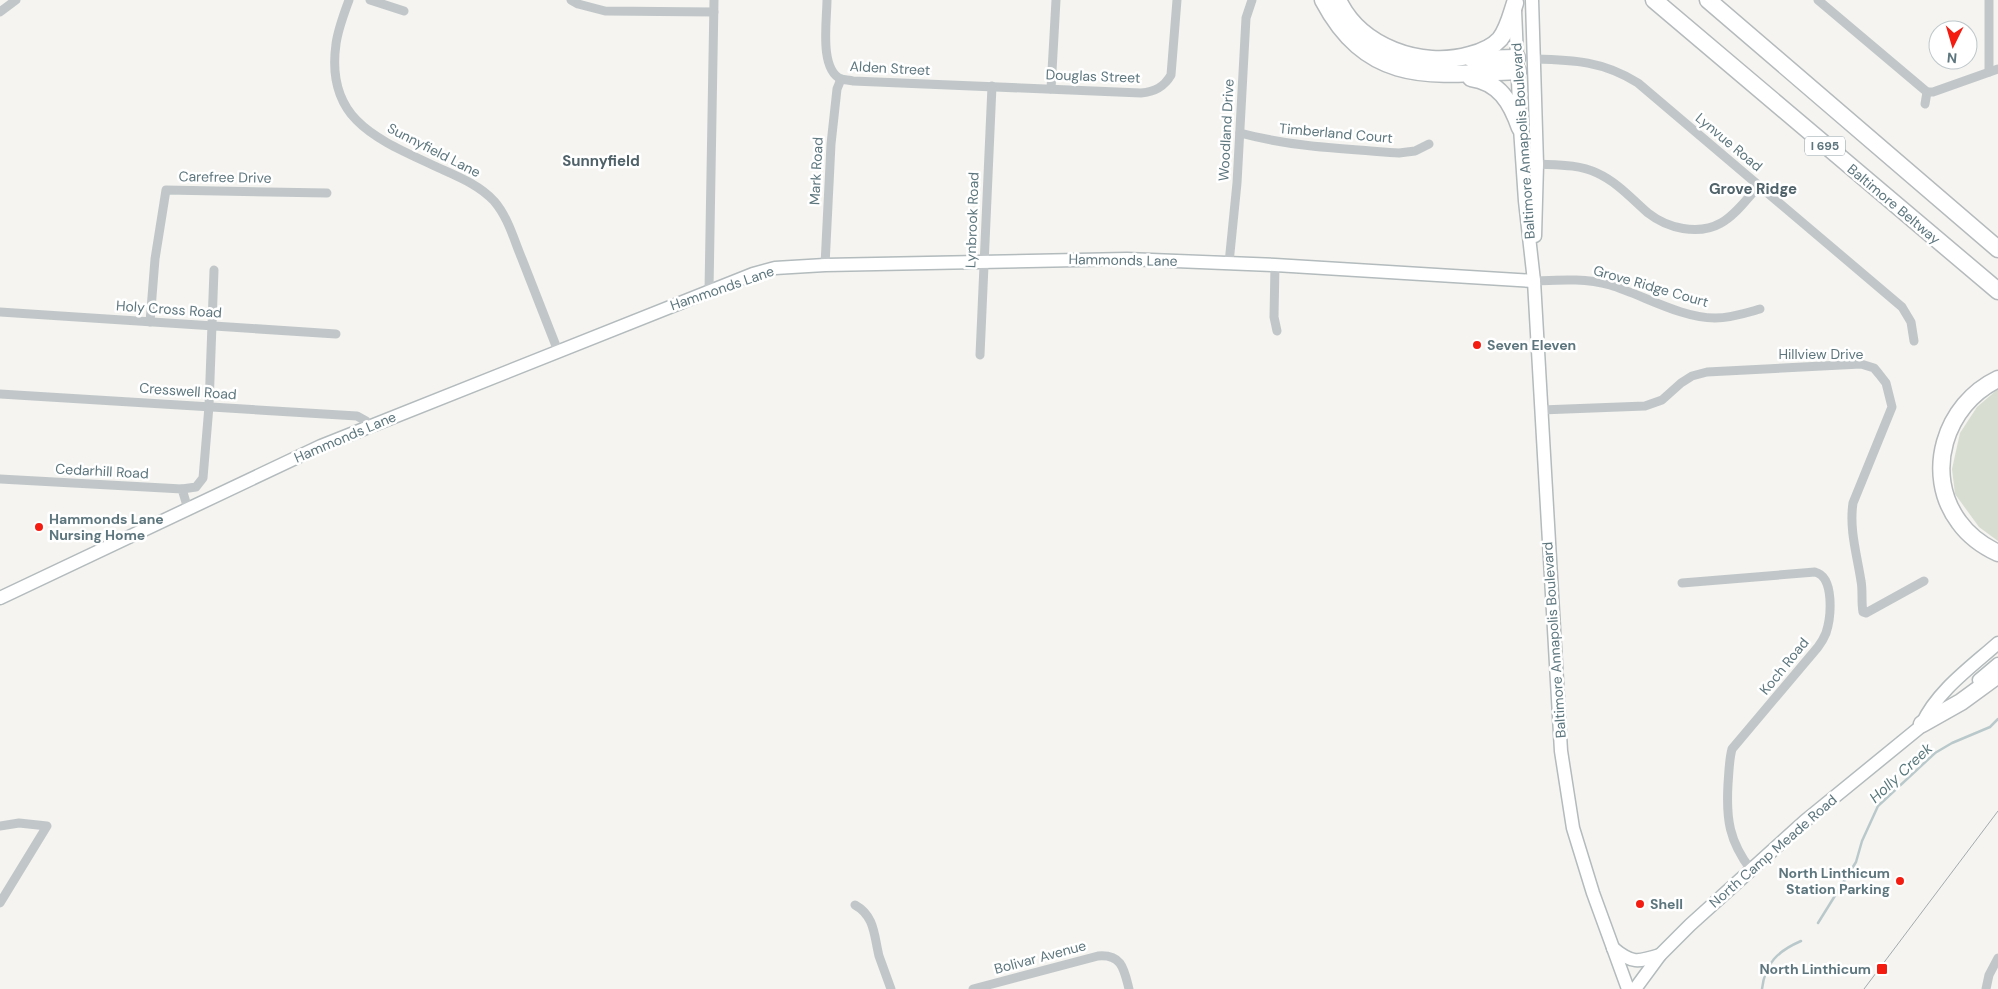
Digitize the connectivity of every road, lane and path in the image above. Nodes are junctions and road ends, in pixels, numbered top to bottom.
1 (16, 0) edge
2 (349, 0) edge
3 (370, 0) edge
4 (571, 0) edge
5 (714, 0) edge
6 (827, 0) edge
7 (1056, 0) edge
8 (1177, 0) edge
9 (1252, 0) edge
10 (1323, 0) edge
11 (1338, 0) edge
12 (1532, 0) edge
13 (1654, 0) edge
14 (1708, 0) edge
15 (1719, 0) edge
16 (1822, 0) edge
17 (1989, 0) edge
18 (1515, 2) edge
19 (404, 11) dead end
20 (0, 12) edge
21 (714, 12) junction
22 (1765, 48) junction
23 (1456, 59) junction
24 (1534, 59) junction
25 (1518, 64) junction
26 (1998, 69) edge
27 (1988, 72) junction
28 (1446, 75) junction
29 (841, 79) junction
30 (992, 86) junction
31 (1051, 88) junction
32 (1927, 92) junction
33 (1925, 104) dead end
34 (1520, 128) junction
35 (1240, 133) junction
36 (1428, 144) dead end
37 (1537, 164) junction
38 (1759, 186) junction
39 (327, 193) dead end
40 (1998, 248) edge
41 (984, 261) junction
42 (1229, 263) junction
43 (825, 265) junction
44 (1275, 265) junction
45 (214, 270) dead end
46 (1534, 281) junction
47 (709, 290) junction
48 (1998, 291) edge
49 (1760, 309) dead end
50 (0, 312) edge
51 (150, 322) junction
52 (211, 326) junction
53 (1276, 331) dead end
54 (336, 334) dead end
55 (1914, 341) dead end
56 (558, 351) junction
57 (980, 355) dead end
58 (1998, 379) edge
59 (0, 394) edge
60 (208, 406) junction
61 (1541, 410) junction
62 (369, 426) junction
63 (0, 480) edge
64 (182, 489) junction
65 (188, 509) junction
66 (1998, 553) edge
67 (1924, 581) dead end
68 (1682, 582) dead end
69 (0, 598) edge
70 (1998, 643) edge
71 (1998, 664) edge
72 (1998, 674) edge
73 (1922, 724) junction
74 (0, 826) edge
75 (1751, 870) junction
76 (2, 895) edge
77 (0, 902) edge
78 (855, 905) dead end
79 (1612, 948) junction
80 (1660, 955) junction
81 (1998, 958) edge
82 (891, 989) edge
83 (973, 989) edge
84 (1129, 989) edge
85 (1628, 989) edge
86 (1636, 989) edge
87 (1986, 989) edge

1 - 20 street
2 - 56 street, Sunnyfield Lane
3 - 19 street
4 - 21 street
5 - 21 street
6 - 29 street, Alden Street
7 - 31 street
8 - 31 street, Douglas Street
9 - 35 street, Woodland Drive
10 - 28 highway
11 - 23 highway
12 - 24 main road, Baltimore Annapolis Boulevard
13 - 48 highway, Baltimore Beltway / I 695
14 - 22 highway, I 695
15 - 22 highway
16 - 32 street
17 - 27 street
18 - 23 highway
18 - 25 main road, Baltimore Annapolis Boulevard
21 - 47 street
22 - 40 highway, I 695
23 - 25 highway
24 - 25 main road
24 - 37 main road, Baltimore Annapolis Boulevard
24 - 38 street, Lynvue Road
25 - 28 highway
25 - 34 main road, Baltimore Annapolis Boulevard
26 - 27 street
27 - 32 street
28 - 34 highway
29 - 30 street, Alden Street
29 - 43 street, Mark Road
30 - 31 street, Douglas Street
30 - 41 street, Lynbrook Road
32 - 33 street
34 - 46 main road, Baltimore Annapolis Boulevard
35 - 36 street, Timberland Court
35 - 42 street, Woodland Drive
37 - 38 street
37 - 46 main road, Baltimore Annapolis Boulevard
38 - 55 street, Lynvue Road
39 - 51 street, Carefree Drive
41 - 42 main road, Hammonds Lane
41 - 43 main road, Hammonds Lane
41 - 57 street, Lynbrook Road
42 - 44 main road, Hammonds Lane
43 - 47 main road, Hammonds Lane
44 - 46 main road, Hammonds Lane
44 - 53 street
45 - 52 street
46 - 49 street, Grove Ridge Court
46 - 61 main road, Baltimore Annapolis Boulevard
47 - 56 main road, Hammonds Lane
50 - 51 street, Holy Cross Road
51 - 52 street, Holy Cross Road
52 - 54 street, Holy Cross Road
52 - 60 street
56 - 62 main road, Hammonds Lane
58 - 66 highway
59 - 60 street, Cresswell Road
60 - 62 street, Cresswell Road
60 - 64 street
61 - 67 street, Hillview Drive
61 - 79 main road, Baltimore Annapolis Boulevard
62 - 65 main road, Hammonds Lane
63 - 64 street, Cedarhill Road
64 - 65 street
65 - 69 main road, Hammonds Lane
68 - 75 street, Koch Road
70 - 73 main road, North Camp Meade Road
71 - 73 main road, North Camp Meade Road
72 - 73 highway
73 - 75 main road, North Camp Meade Road
74 - 76 street
75 - 80 main road, North Camp Meade Road
76 - 77 street
78 - 82 street
79 - 80 main road
79 - 85 main road, Baltimore Annapolis Boulevard
80 - 86 main road, North Camp Meade Road
81 - 87 street
83 - 84 street, Bolivar Avenue

